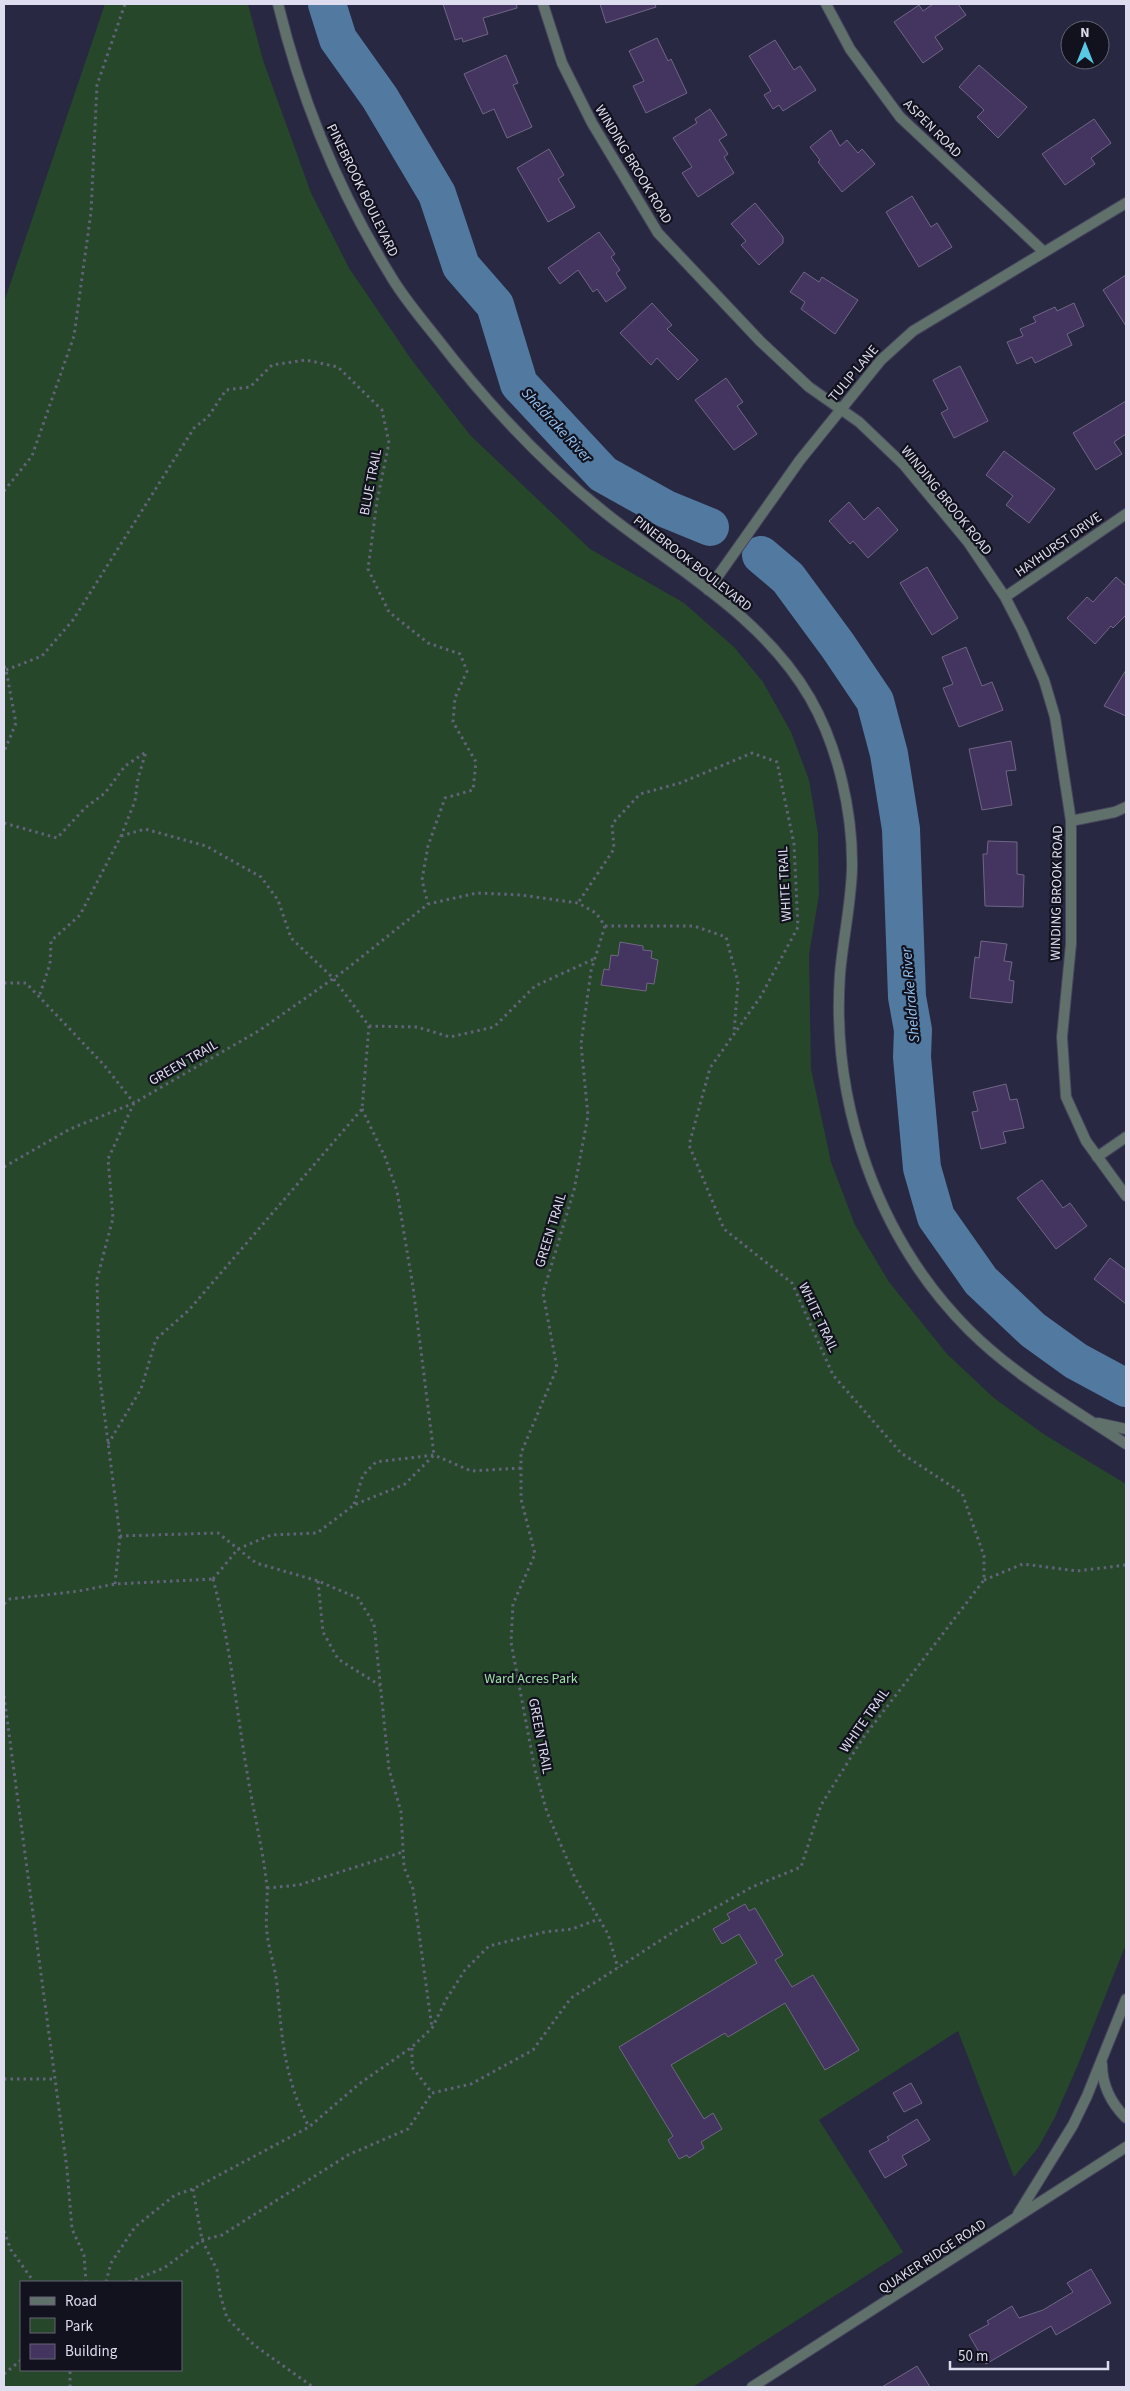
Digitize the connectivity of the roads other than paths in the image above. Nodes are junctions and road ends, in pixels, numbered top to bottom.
1 (278, 4) edge
2 (543, 4) edge
3 (826, 4) edge
4 (1126, 203) edge
5 (1044, 252) junction
6 (841, 409) junction
7 (1126, 514) edge
8 (708, 590) junction
9 (1005, 597) junction
10 (1126, 807) edge
11 (1071, 821) junction
12 (1126, 1137) edge
13 (1097, 1157) junction
14 (1126, 1196) edge
15 (1092, 1421) junction
16 (1126, 1429) edge
17 (1126, 1444) edge
18 (1126, 1999) edge
19 (1101, 2060) junction
20 (1126, 2118) edge
21 (1126, 2148) edge
22 (1016, 2217) junction
23 (752, 2387) edge

1 - 8 street, PINEBROOK BOULEVARD
2 - 6 street, WINDING BROOK ROAD
3 - 5 street, ASPEN ROAD
4 - 5 street, TULIP LANE
5 - 6 street, TULIP LANE
6 - 8 street, TULIP LANE
6 - 9 street, WINDING BROOK ROAD
7 - 9 street, HAYHURST DRIVE
8 - 15 street, PINEBROOK BOULEVARD
9 - 11 street, WINDING BROOK ROAD
10 - 11 street
11 - 13 street, WINDING BROOK ROAD
12 - 13 street
13 - 14 street, WINDING BROOK ROAD
15 - 16 street
15 - 17 street, PINEBROOK BOULEVARD
18 - 19 street
19 - 20 street
19 - 22 street
21 - 22 street, QUAKER RIDGE ROAD
22 - 23 street, QUAKER RIDGE ROAD

